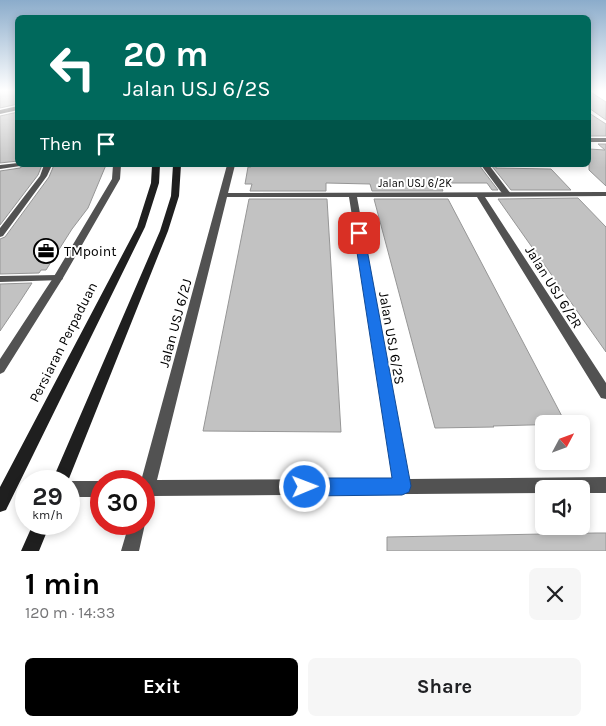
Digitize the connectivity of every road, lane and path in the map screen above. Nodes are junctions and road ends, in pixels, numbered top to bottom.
1 (591, 140) edge
2 (606, 140) edge
3 (15, 164) edge
4 (0, 167) edge
5 (47, 167) edge
6 (117, 167) edge
7 (156, 167) edge
8 (177, 167) edge
9 (231, 167) edge
10 (487, 167) edge
11 (352, 194) junction
12 (479, 194) junction
13 (507, 194) junction
14 (224, 195) junction
15 (605, 196) edge
16 (0, 234) edge
17 (58, 278) junction
18 (0, 279) edge
19 (0, 369) edge
20 (606, 394) edge
21 (65, 470) edge
22 (151, 470) edge
23 (606, 485) edge
24 (402, 486) junction
25 (155, 492) edge
26 (0, 504) edge
27 (37, 535) edge
28 (134, 535) edge
29 (30, 551) edge
30 (130, 551) edge

1 - 2 street
3 - 4 street
5 - 16 street
6 - 17 street
7 - 26 main road, Persiaran Perpaduan
8 - 21 main road
9 - 14 street, Jalan USJ 6/2J
10 - 13 street
11 - 12 street, Jalan USJ 6/2K
11 - 14 street, Jalan USJ 6/2K
11 - 24 street, Jalan USJ 6/2S
12 - 13 street, Jalan USJ 6/2K
12 - 20 street, Jalan USJ 6/2R
13 - 15 street, Jalan USJ 6/2K
14 - 22 street, Jalan USJ 6/2J
17 - 18 street
17 - 19 street
23 - 24 street
24 - 25 street
27 - 29 main road
28 - 30 street

